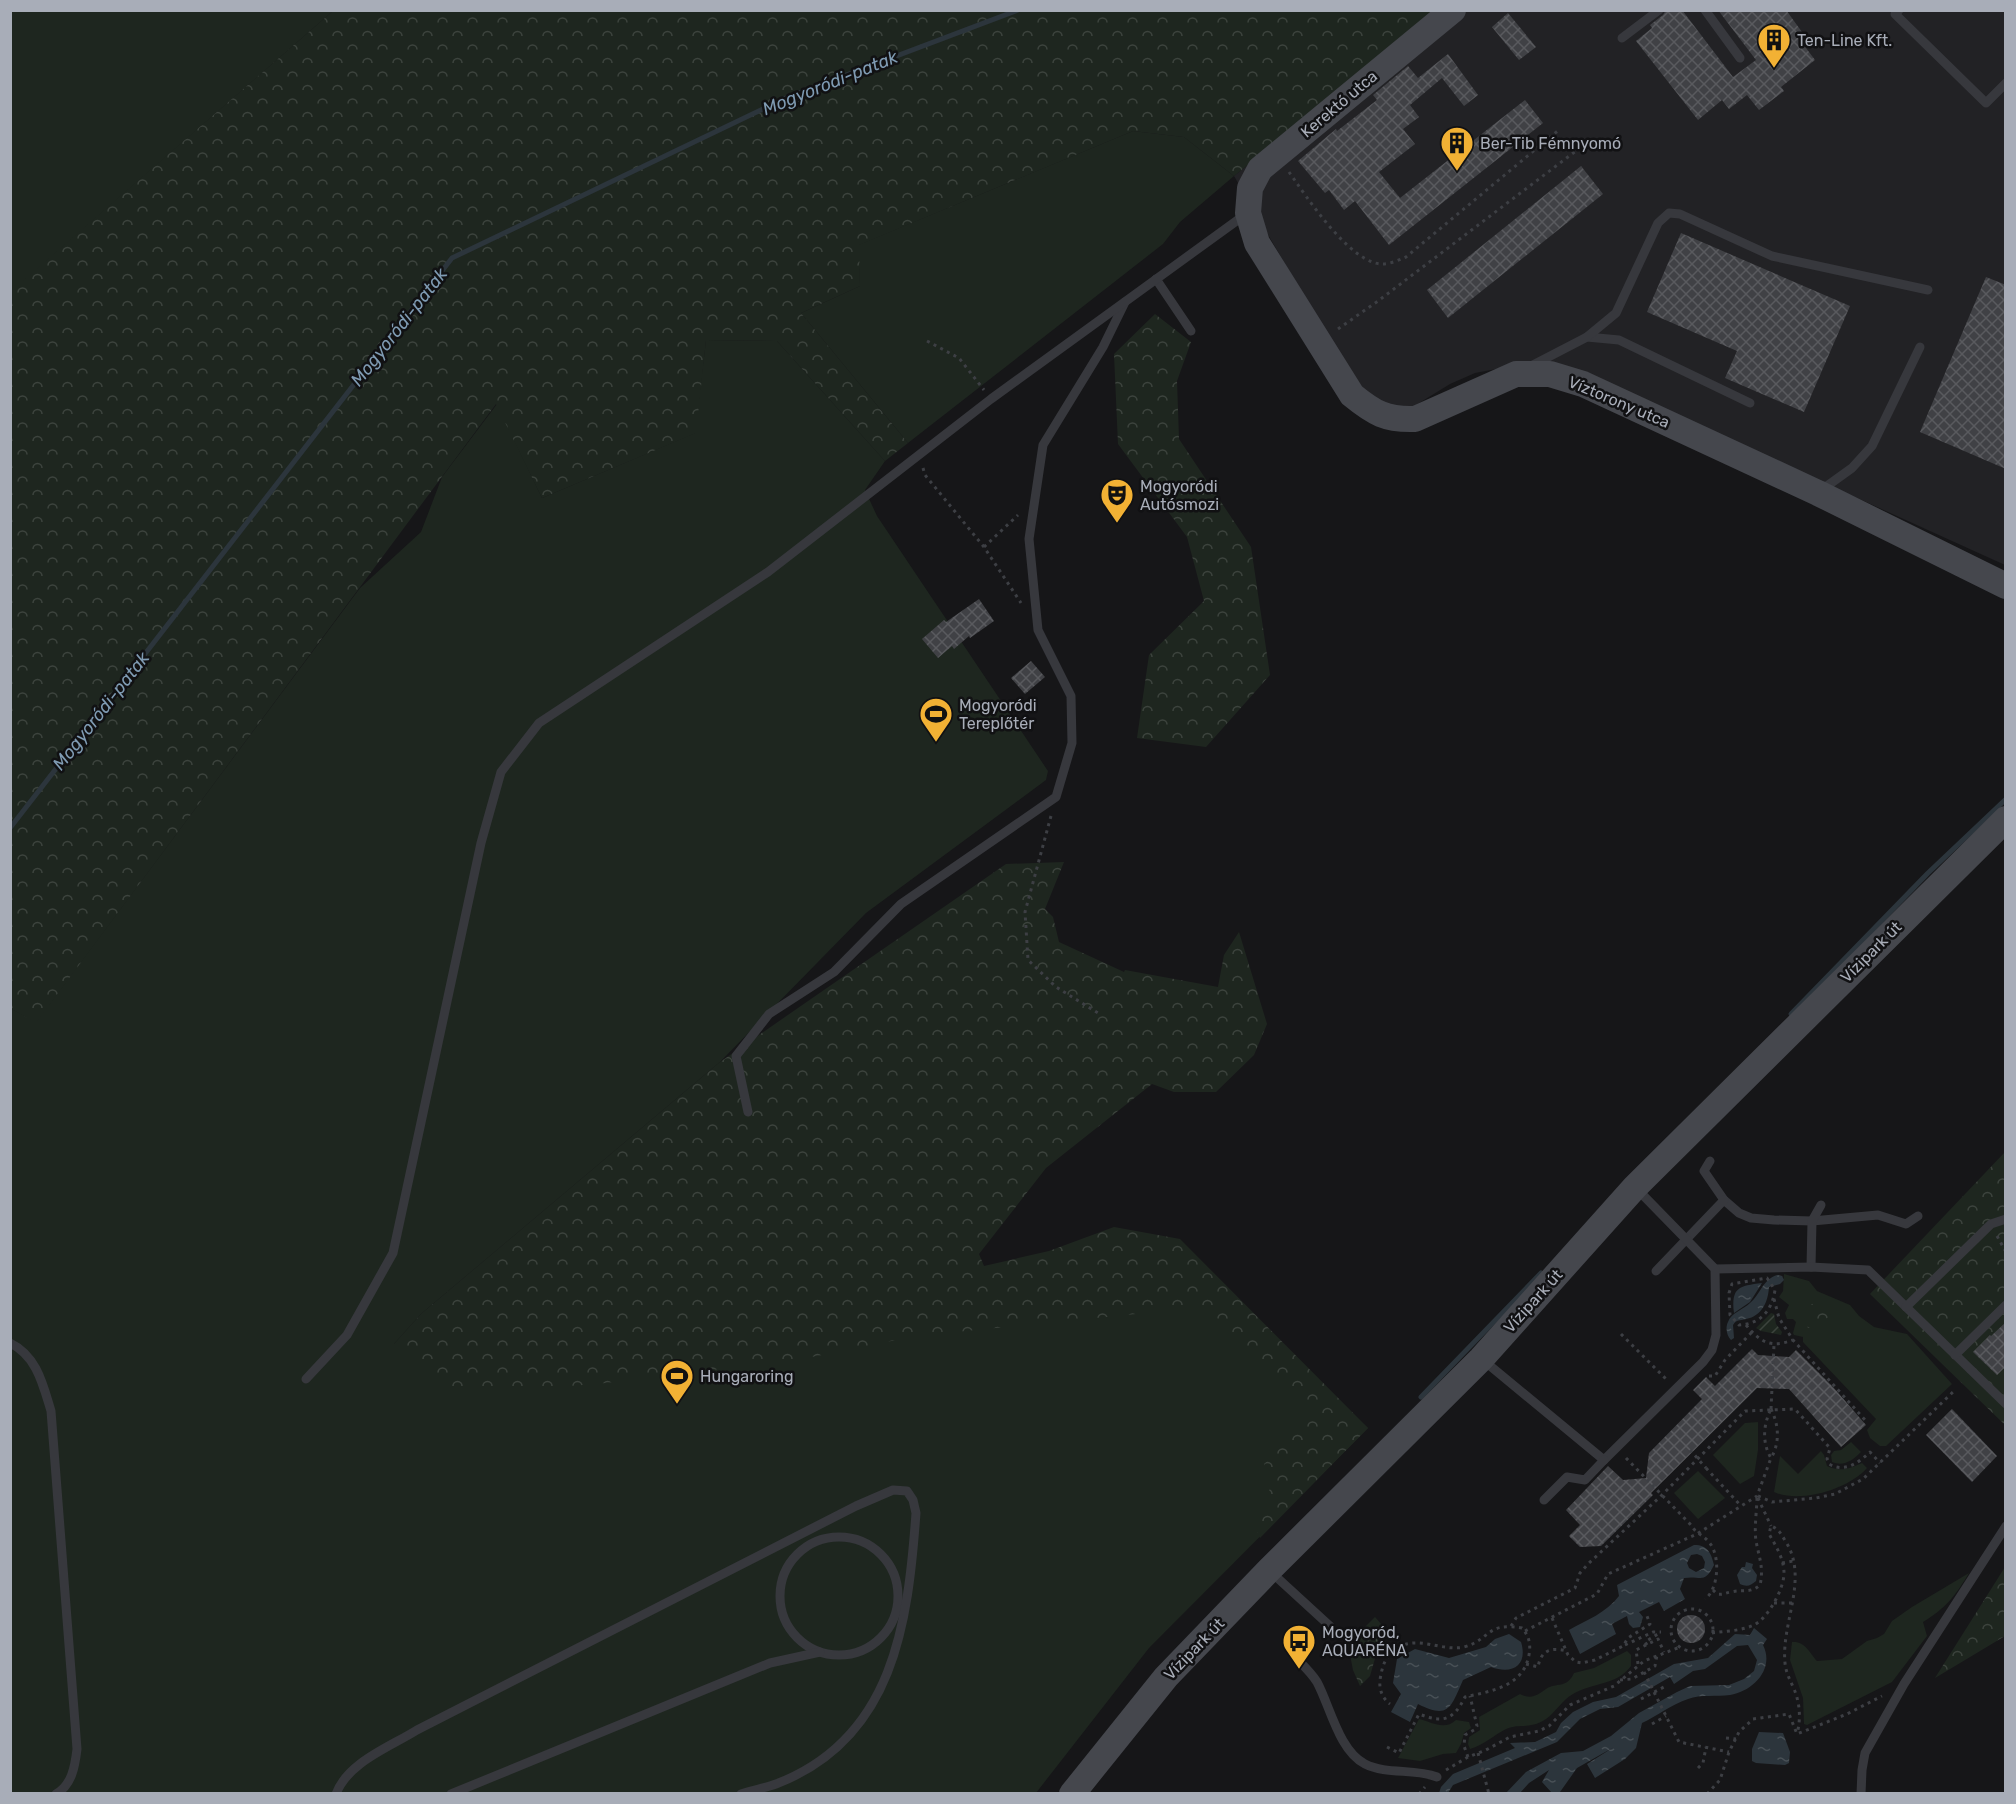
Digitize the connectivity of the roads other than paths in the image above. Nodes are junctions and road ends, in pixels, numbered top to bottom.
1 (1453, 10) edge
2 (1659, 10) edge
3 (1706, 10) edge
4 (1899, 10) edge
5 (1622, 38) dead end
6 (1740, 58) dead end
7 (2006, 83) edge
8 (1248, 213) junction
9 (1156, 279) junction
10 (1928, 290) dead end
11 (1125, 301) junction
12 (1191, 331) dead end
13 (1587, 337) junction
14 (1920, 347) dead end
15 (1516, 374) junction
16 (1750, 403) dead end
17 (1818, 493) junction
18 (2006, 586) edge
19 (2006, 819) edge
20 (748, 1112) dead end
21 (1710, 1161) dead end
22 (1635, 1187) junction
23 (1724, 1200) junction
24 (1821, 1205) dead end
25 (1918, 1216) dead end
26 (2006, 1219) edge
27 (1812, 1221) junction
28 (1686, 1239) junction
29 (1811, 1267) junction
30 (1715, 1269) junction
31 (1656, 1271) dead end
32 (2006, 1305) edge
33 (1906, 1307) junction
34 (10, 1343) edge
35 (1955, 1355) junction
36 (1481, 1359) junction
37 (306, 1379) dead end
38 (2004, 1400) edge
39 (1604, 1460) junction
40 (1544, 1500) dead end
41 (2006, 1526) edge
42 (1269, 1570) junction
43 (1331, 1627) dead end
44 (820, 1652) junction
45 (1299, 1661) dead end
46 (1437, 1777) road end
47 (56, 1794) edge
48 (336, 1794) edge
49 (451, 1794) edge
50 (741, 1794) edge
51 (1072, 1794) edge
52 (1861, 1794) edge

1 - 8 street, Kerektó utca
2 - 5 lane
3 - 6 lane
4 - 7 lane
8 - 9 lane
8 - 15 street, Víztorony utca
9 - 11 lane
9 - 12 lane
10 - 13 lane
11 - 20 lane
11 - 37 lane
13 - 15 lane
13 - 16 lane
14 - 17 lane
15 - 17 street, Víztorony utca
17 - 18 street, Víztorony utca
19 - 22 street, Vízipark út
21 - 23 lane
22 - 28 lane
22 - 36 street, Vízipark út
23 - 27 lane
23 - 28 lane
24 - 27 lane
25 - 27 lane
26 - 33 lane
27 - 29 lane
28 - 30 lane
28 - 31 lane
29 - 30 lane
29 - 33 lane
30 - 39 lane
32 - 35 lane
33 - 35 lane
34 - 47 lane
35 - 38 lane
36 - 39 lane
36 - 42 street, Vízipark út
39 - 40 lane
41 - 52 lane
42 - 43 lane
42 - 51 street, Vízipark út
44 - 44 lane
44 - 49 lane
45 - 46 lane
48 - 50 lane

